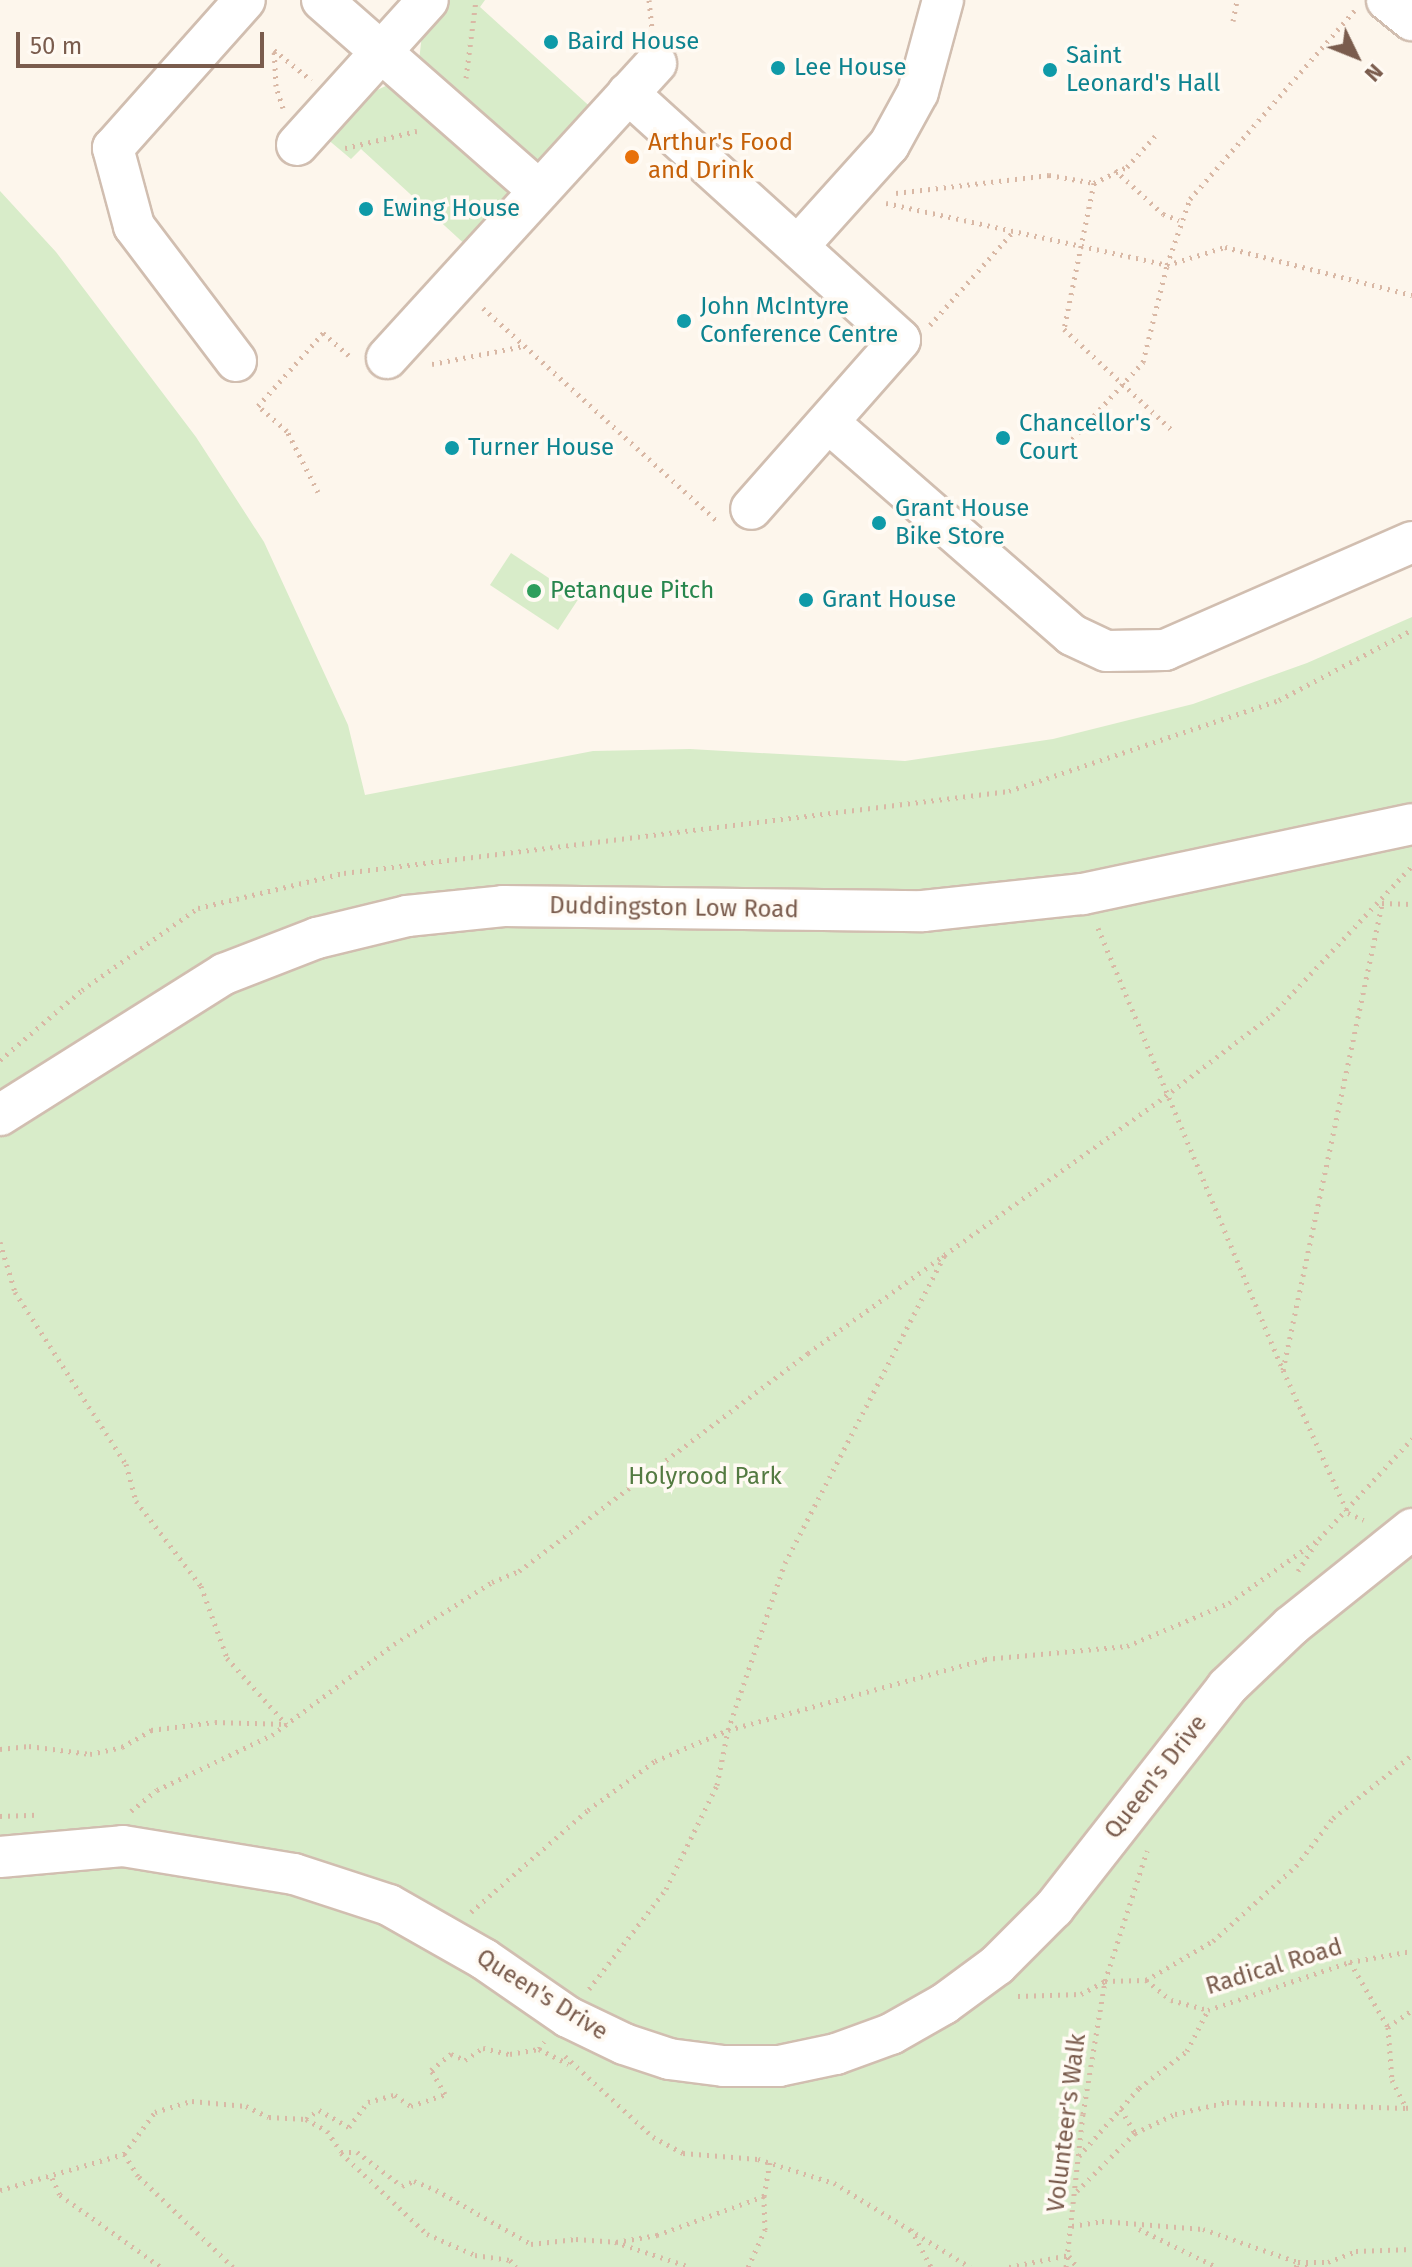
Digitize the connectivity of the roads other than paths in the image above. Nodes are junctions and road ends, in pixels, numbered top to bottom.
1 (245, 0) edge
2 (322, 0) edge
3 (428, 0) edge
4 (943, 0) edge
5 (1387, 0) edge
6 (1412, 20) edge
7 (382, 50) junction
8 (656, 63) dead end
9 (628, 93) junction
10 (314, 148) road end
11 (538, 190) junction
12 (798, 246) junction
13 (236, 361) dead end
14 (404, 362) road end
15 (829, 423) junction
16 (751, 509) road end
17 (1412, 542) edge
18 (1405, 828) edge
19 (0, 1115) edge
20 (1406, 1533) edge
21 (0, 1857) edge

1 - 13 street
2 - 7 street
3 - 7 street
4 - 12 street
5 - 6 street
7 - 10 street
7 - 11 street
8 - 9 street
9 - 11 street
9 - 12 street
11 - 14 street
12 - 15 street
15 - 16 street
15 - 17 street
18 - 19 street, Duddingston Low Road
20 - 21 street, Queen's Drive

